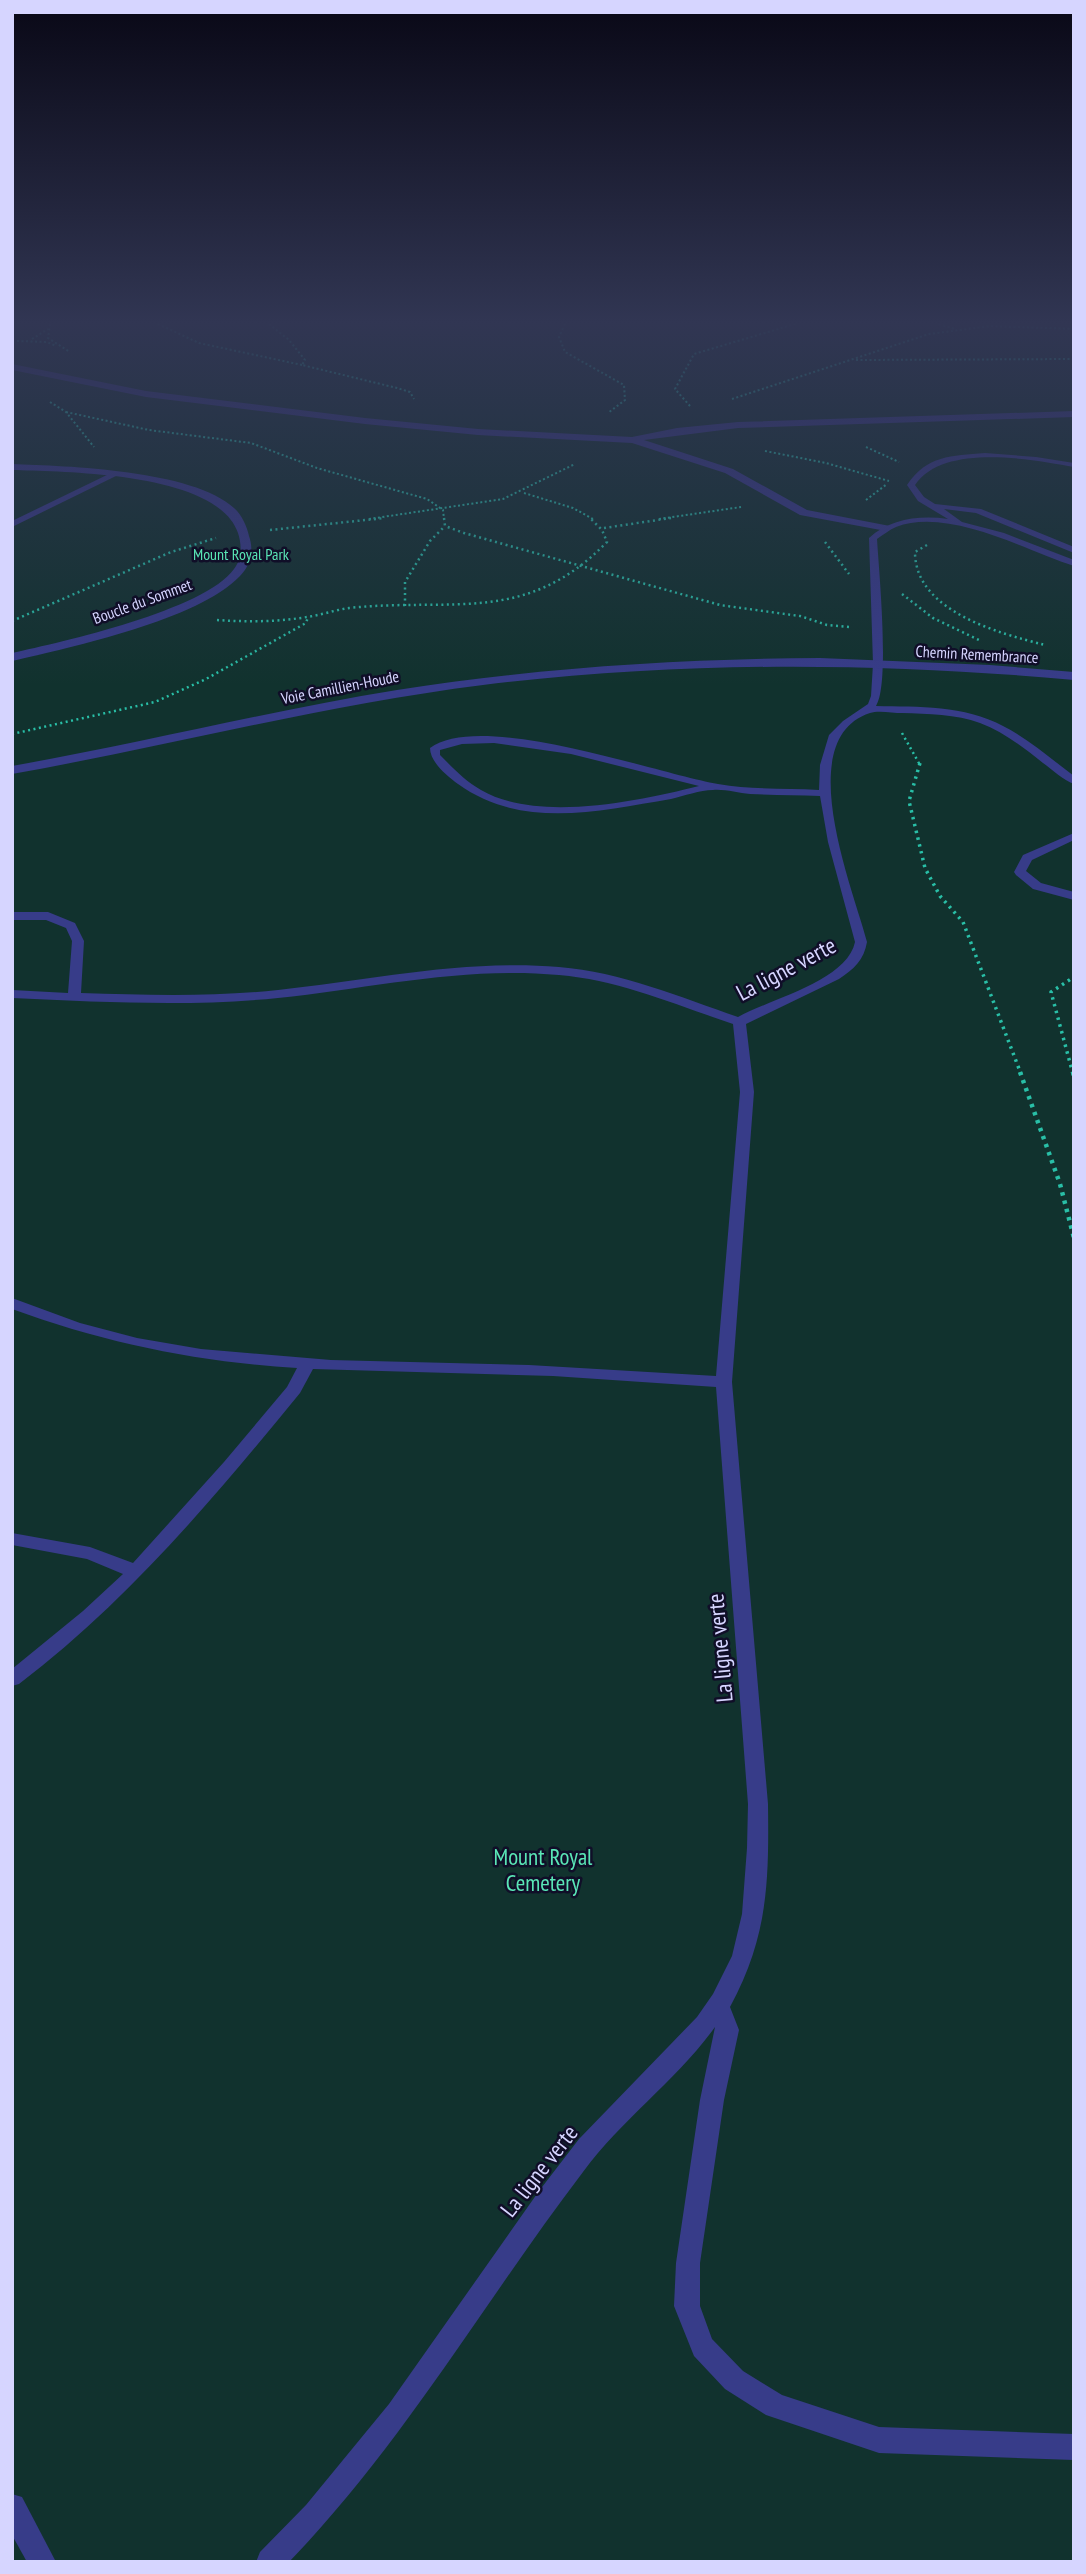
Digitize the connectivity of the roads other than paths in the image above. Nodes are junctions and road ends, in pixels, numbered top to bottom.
1 (645, 444) edge
2 (1074, 465) edge
3 (12, 467) edge
4 (114, 475) junction
5 (932, 506) junction
6 (958, 522) junction
7 (12, 524) edge
8 (886, 528) junction
9 (1074, 550) edge
10 (1074, 563) edge
11 (12, 657) edge
12 (677, 664) junction
13 (878, 664) junction
14 (1074, 676) edge
15 (877, 709) junction
16 (12, 763) edge
17 (12, 770) edge
18 (1074, 781) edge
19 (712, 786) junction
20 (822, 793) junction
21 (1074, 836) edge
22 (1074, 896) edge
23 (12, 916) edge
24 (12, 994) edge
25 (74, 997) junction
26 (739, 1022) junction
27 (12, 1303) edge
28 (307, 1365) junction
29 (724, 1382) junction
30 (12, 1539) edge
31 (134, 1571) junction
32 (12, 1679) edge
33 (718, 2006) junction
34 (1074, 2447) edge
35 (13, 2512) edge
36 (42, 2562) edge
37 (270, 2562) edge

1 - 8 street
2 - 5 lane
3 - 4 street
4 - 7 lane
4 - 11 street, Boucle du Sommet
5 - 6 lane
5 - 9 lane
6 - 8 lane
6 - 10 lane
8 - 13 lane
12 - 13 street, Voie Camillien-Houde
12 - 16 street, Voie Camillien-Houde
12 - 17 street, Voie Camillien-Houde
13 - 14 street, Chemin Remembrance
13 - 15 lane
15 - 18 lane
15 - 20 lane, La ligne verte
19 - 19 lane
19 - 20 lane
20 - 26 lane, La ligne verte
21 - 22 lane
23 - 25 lane
24 - 25 lane
25 - 26 lane
26 - 29 lane, La ligne verte
27 - 28 lane
28 - 29 lane
28 - 31 lane
29 - 33 lane, La ligne verte
30 - 31 lane
31 - 32 lane
33 - 34 lane
33 - 37 lane, La ligne verte
35 - 36 lane

